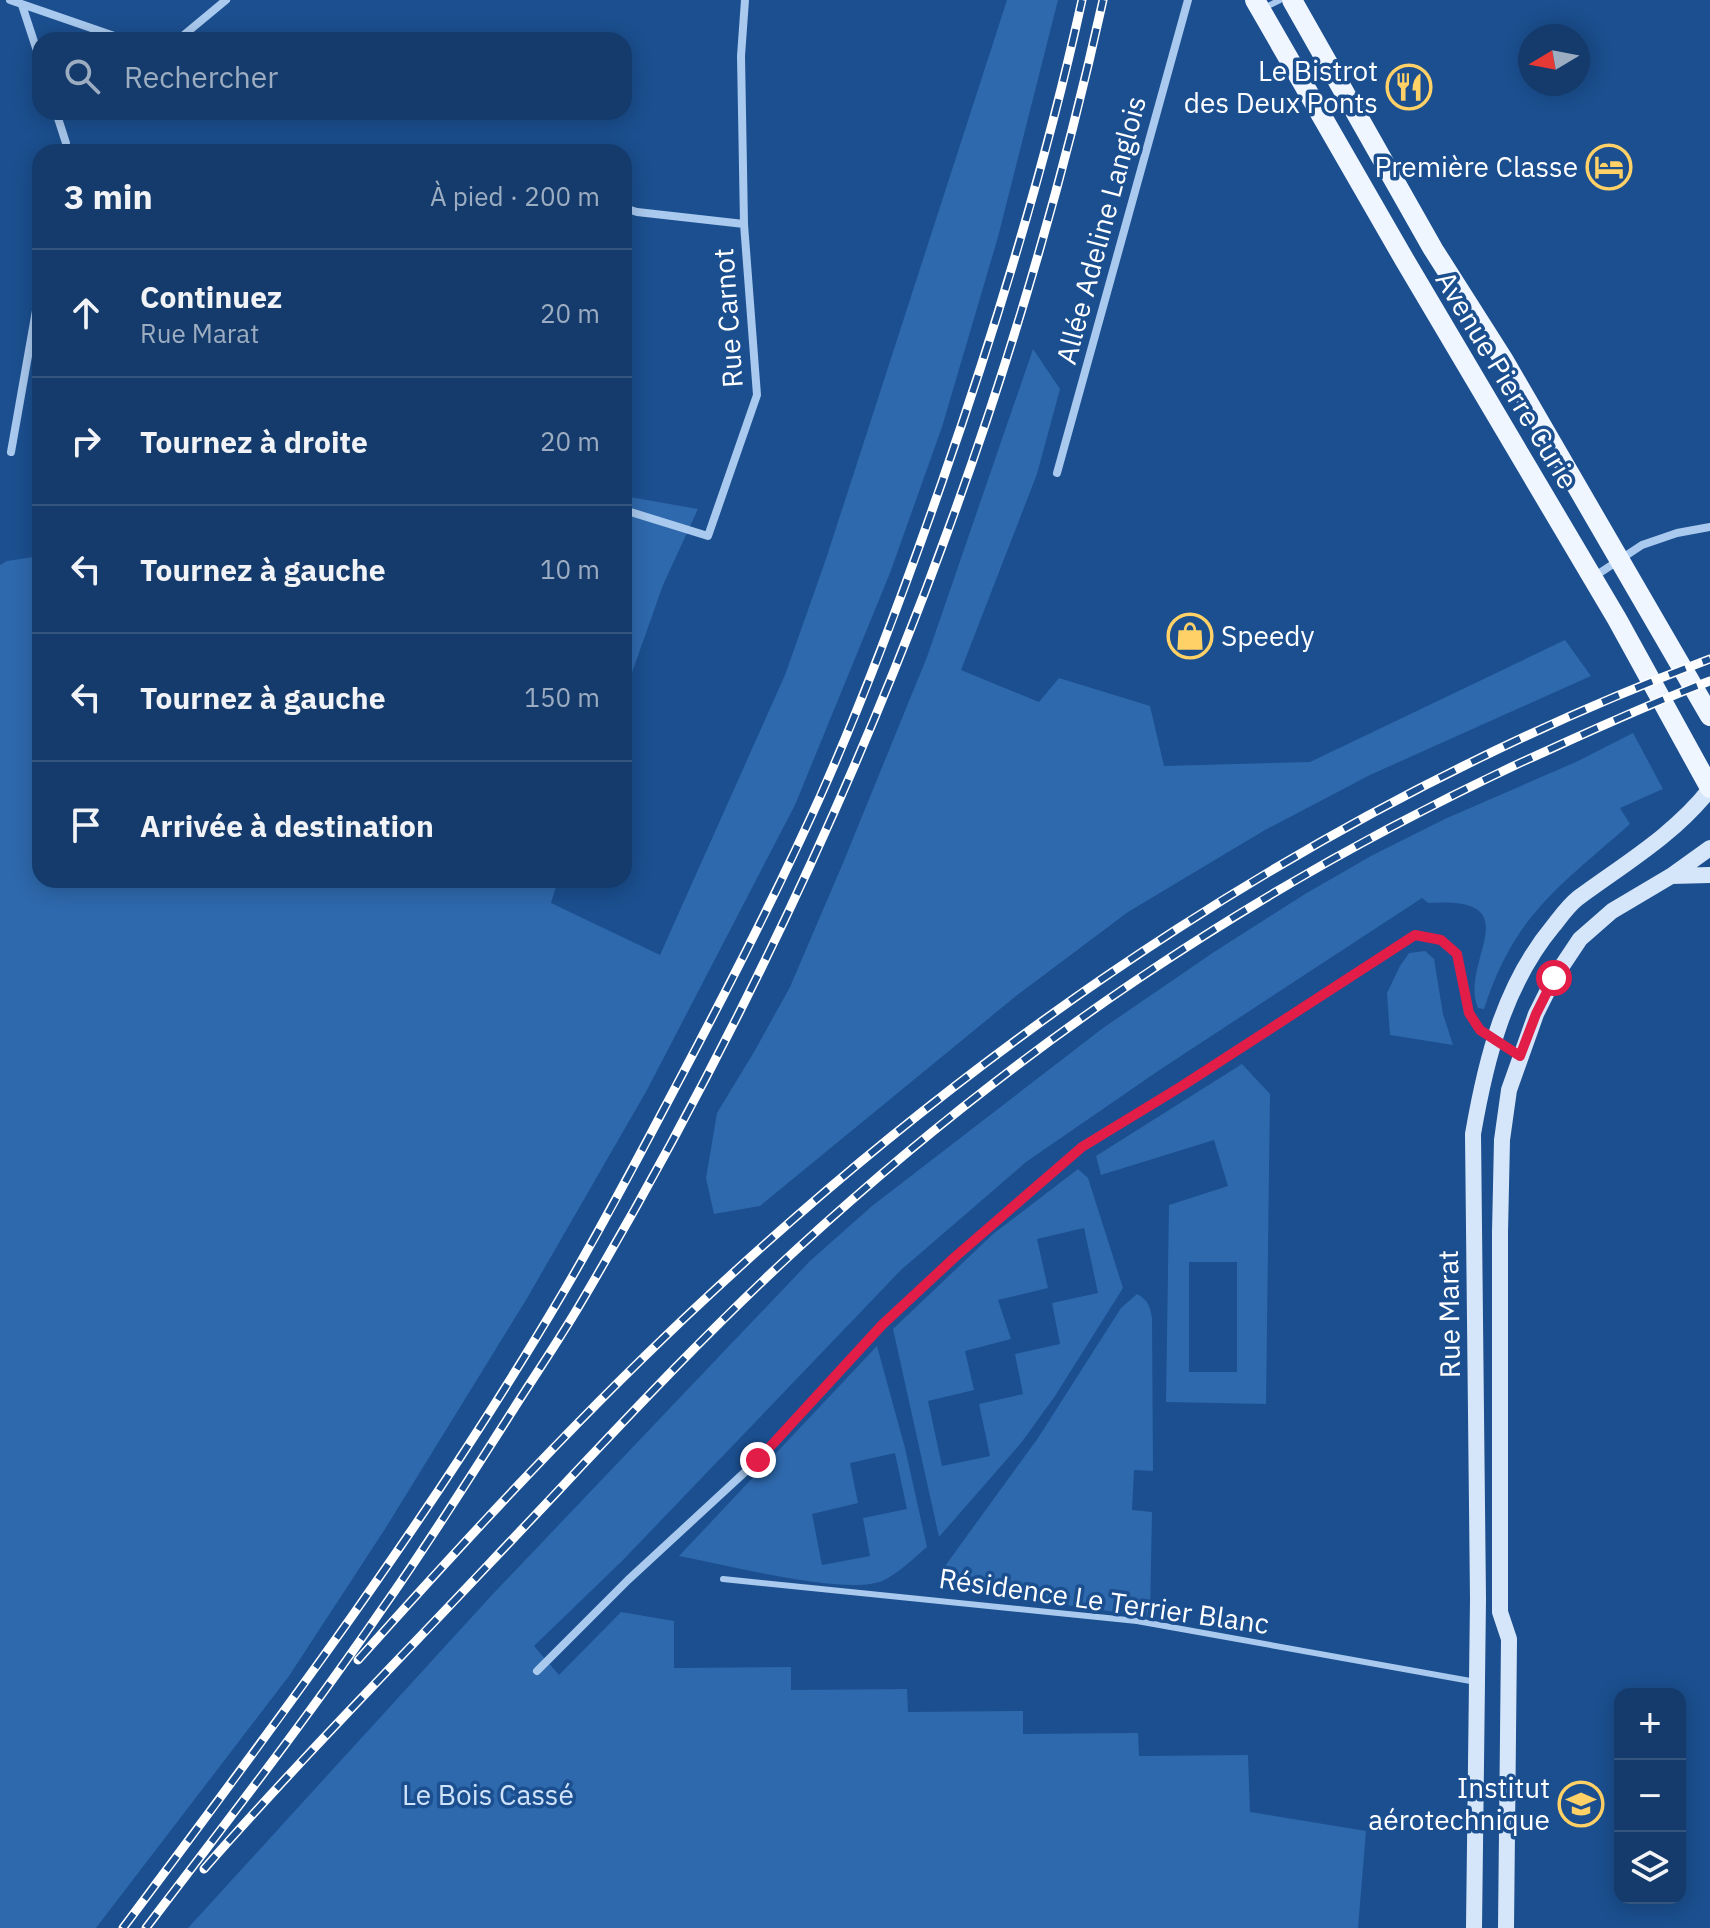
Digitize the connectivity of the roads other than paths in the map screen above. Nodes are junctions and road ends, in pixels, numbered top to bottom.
1 (10, 0) edge
2 (226, 0) edge
3 (745, 0) edge
4 (1188, 0) edge
5 (1280, 0) edge
6 (1292, 0) edge
7 (22, 5) junction
8 (1258, 5) edge
9 (102, 32) edge
10 (187, 32) edge
11 (32, 36) edge
12 (59, 120) edge
13 (66, 144) edge
14 (632, 210) edge
15 (744, 224) junction
16 (32, 333) edge
17 (11, 452) dead end
18 (1057, 473) dead end
19 (632, 512) edge
20 (1710, 527) edge
21 (1618, 561) junction
22 (1592, 578) junction
23 (1710, 716) edge
24 (1710, 789) edge
25 (1710, 848) edge
26 (1710, 875) edge
27 (1671, 876) junction
28 (1493, 1040) junction
29 (1520, 1056) junction
30 (723, 1579) dead end
31 (537, 1671) dead end
32 (1477, 1682) junction
33 (1474, 1928) edge
34 (1506, 1928) edge

1 - 7 street
2 - 10 street
3 - 15 street, Rue Carnot
4 - 18 street, Allée Adeline Langlois
5 - 8 lane
6 - 21 main road, Avenue Pierre Curie
7 - 9 street
7 - 11 street
8 - 22 main road, Avenue Pierre Curie
12 - 13 street
14 - 15 street
15 - 19 street, Rue Carnot
16 - 17 street
20 - 21 street
21 - 22 street
21 - 23 main road, Avenue Pierre Curie
22 - 24 main road, Avenue Pierre Curie
24 - 28 main road, Rue Marat
25 - 27 main road, Rue Marat
26 - 27 main road, Rue Marat
27 - 29 main road, Rue Marat
28 - 29 street
28 - 31 street
28 - 32 main road, Rue Marat
29 - 34 main road, Rue Marat
30 - 32 lane, Résidence Le Terrier Blanc
32 - 33 main road, Rue Marat

